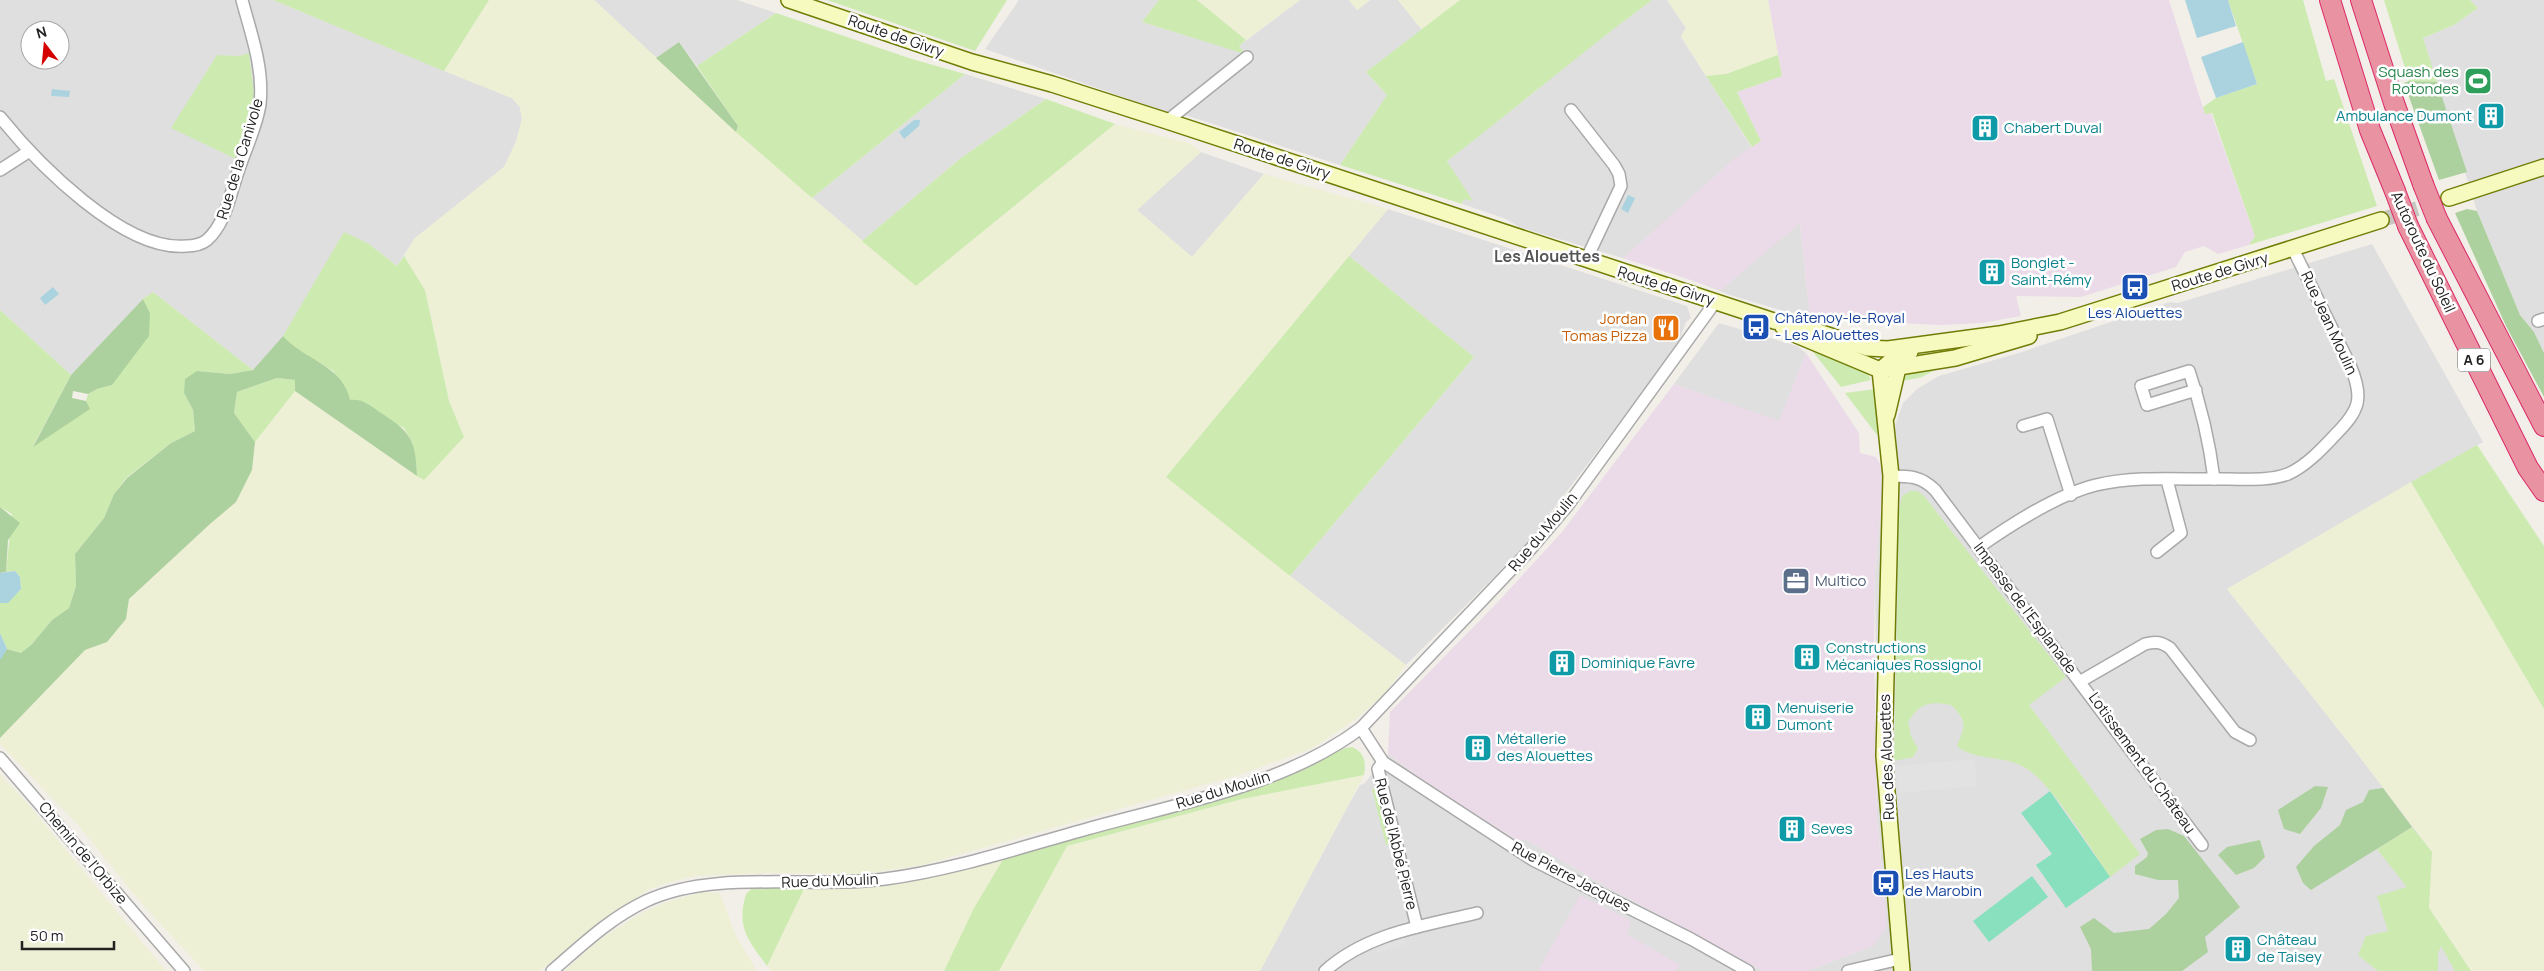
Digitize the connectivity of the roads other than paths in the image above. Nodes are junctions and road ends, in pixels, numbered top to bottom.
1 (242, 0) edge
2 (789, 0) edge
3 (2330, 0) edge
4 (2361, 0) edge
5 (1247, 57) dead end
6 (1571, 110) dead end
7 (0, 117) edge
8 (1167, 121) junction
9 (28, 152) junction
10 (2544, 167) edge
11 (0, 170) edge
12 (2449, 198) tunnel mouth
13 (2381, 220) tunnel mouth
14 (2293, 249) junction
15 (1586, 260) junction
16 (1716, 301) junction
17 (1774, 321) junction
18 (2060, 322) junction
19 (1893, 359) junction
20 (1880, 370) junction
21 (2196, 390) junction
22 (1885, 423) junction
23 (2023, 426) dead end
24 (2544, 426) edge
25 (1891, 476) junction
26 (2214, 479) junction
27 (2167, 480) junction
28 (2544, 492) edge
29 (2071, 494) junction
30 (1979, 547) junction
31 (2157, 552) dead end
32 (2081, 682) junction
33 (1361, 728) junction
34 (2250, 740) dead end
35 (0, 758) edge
36 (1383, 762) junction
37 (2202, 845) dead end
38 (1477, 913) dead end
39 (1417, 927) junction
40 (1901, 965) edge
41 (184, 971) edge
42 (552, 971) edge
43 (1325, 971) edge
44 (1748, 971) edge
45 (1848, 971) edge

1 - 9 street, Rue de la Canivole
2 - 8 main road, Route de Givry
3 - 28 highway, Autoroute du Soleil / A 6, bridge
4 - 24 highway, Autoroute du Soleil / A 6, bridge
5 - 8 street
6 - 15 street
7 - 9 street, Rue de la Canivole
8 - 15 main road, Route de Givry
9 - 11 street
10 - 12 main road
13 - 14 main road, Route de Givry
14 - 18 main road, Route de Givry
14 - 26 street, Rue Jean Moulin
15 - 16 main road, Route de Givry
16 - 17 main road, Route de Givry
16 - 33 street, Rue du Moulin
17 - 19 main road, Route de Givry
17 - 20 main road, Route de Givry
18 - 19 main road, Route de Givry
18 - 19 main road, Route de Givry
19 - 20 main road, Route de Givry
19 - 22 main road, Rue des Alouettes
20 - 22 main road, Rue des Alouettes
21 - 21 street
21 - 26 street
22 - 25 main road, Rue des Alouettes
23 - 29 street
25 - 30 street, Impasse de l'Esplanade
25 - 40 main road, Rue des Alouettes
26 - 27 street, Rue Jean Moulin
27 - 29 street, Rue Jean Moulin
27 - 31 street
29 - 30 street, Rue Jean Moulin
30 - 32 street, Impasse de l'Esplanade
32 - 34 street, Impasse de l'Esplanade
32 - 37 street, Lotissement du Château
33 - 36 street, Rue Pierre Jacques
33 - 42 street, Rue du Moulin
35 - 41 street, Chemin de l'Orbize
36 - 39 street, Rue de l'Abbé Pierre
36 - 44 street, Rue Pierre Jacques
38 - 39 street, Rue de l'Abbé Pierre
39 - 43 street, Rue de l'Abbé Pierre
40 - 45 street

